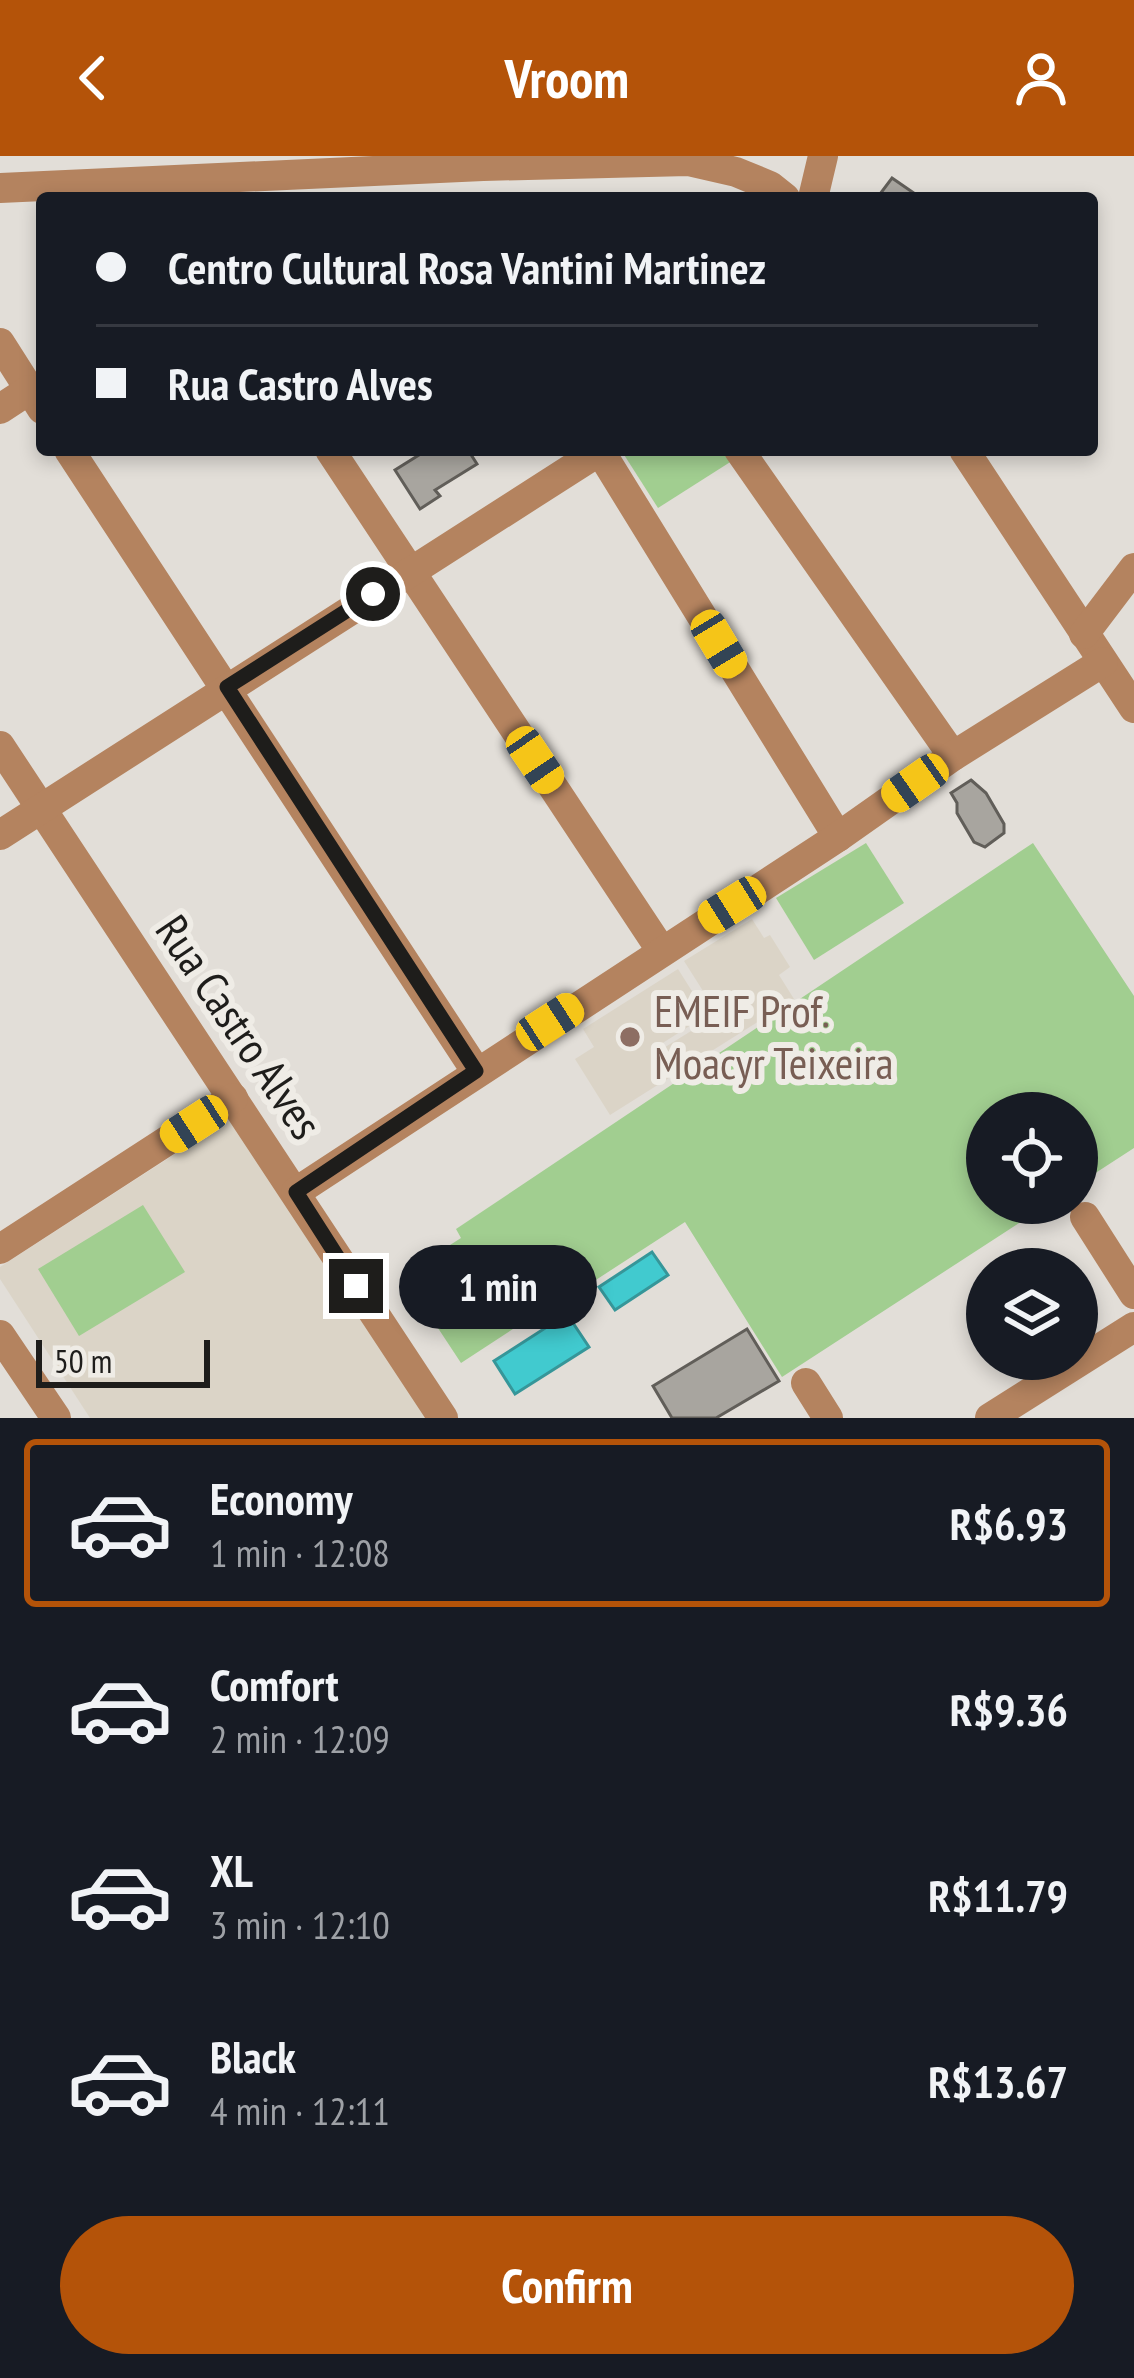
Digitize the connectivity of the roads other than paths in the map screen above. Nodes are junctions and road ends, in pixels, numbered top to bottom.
1 (823, 156) edge
2 (484, 161) edge
3 (147, 179) edge
4 (0, 188) edge
5 (770, 192) edge
6 (814, 192) edge
7 (0, 344) edge
8 (36, 400) edge
9 (0, 409) edge
10 (73, 456) edge
11 (334, 456) edge
12 (591, 456) edge
13 (605, 456) edge
14 (744, 456) edge
15 (968, 456) edge
16 (1134, 568) edge
17 (409, 570) junction
18 (1084, 634) junction
19 (1103, 662) junction
20 (227, 687) junction
21 (1134, 708) edge
22 (0, 746) edge
23 (953, 756) junction
24 (41, 810) junction
25 (0, 835) edge
26 (838, 837) junction
27 (661, 950) junction
28 (476, 1071) junction
29 (233, 1099) junction
30 (296, 1192) junction
31 (1089, 1224) edge
32 (0, 1249) edge
33 (1134, 1294) edge
34 (1134, 1327) edge
35 (0, 1335) edge
36 (806, 1383) dead end
37 (56, 1418) edge
38 (442, 1418) edge
39 (828, 1418) edge
40 (990, 1418) edge

1 - 6 street
2 - 3 street
2 - 5 street
3 - 4 street
7 - 8 street
8 - 9 street
10 - 20 street
11 - 17 street
12 - 17 street
13 - 26 street
14 - 23 street
15 - 18 street
16 - 18 street
17 - 20 street
17 - 27 street
18 - 19 street
19 - 21 street
19 - 23 street
20 - 24 street
20 - 28 street
22 - 24 street, Rua Castro Alves
23 - 26 street
24 - 25 street
24 - 29 street, Rua Castro Alves
26 - 27 street
27 - 28 street
28 - 30 street
29 - 30 street, Rua Castro Alves
29 - 32 street
30 - 38 street, Rua Castro Alves
31 - 33 street
34 - 40 street
35 - 37 street
36 - 39 street

